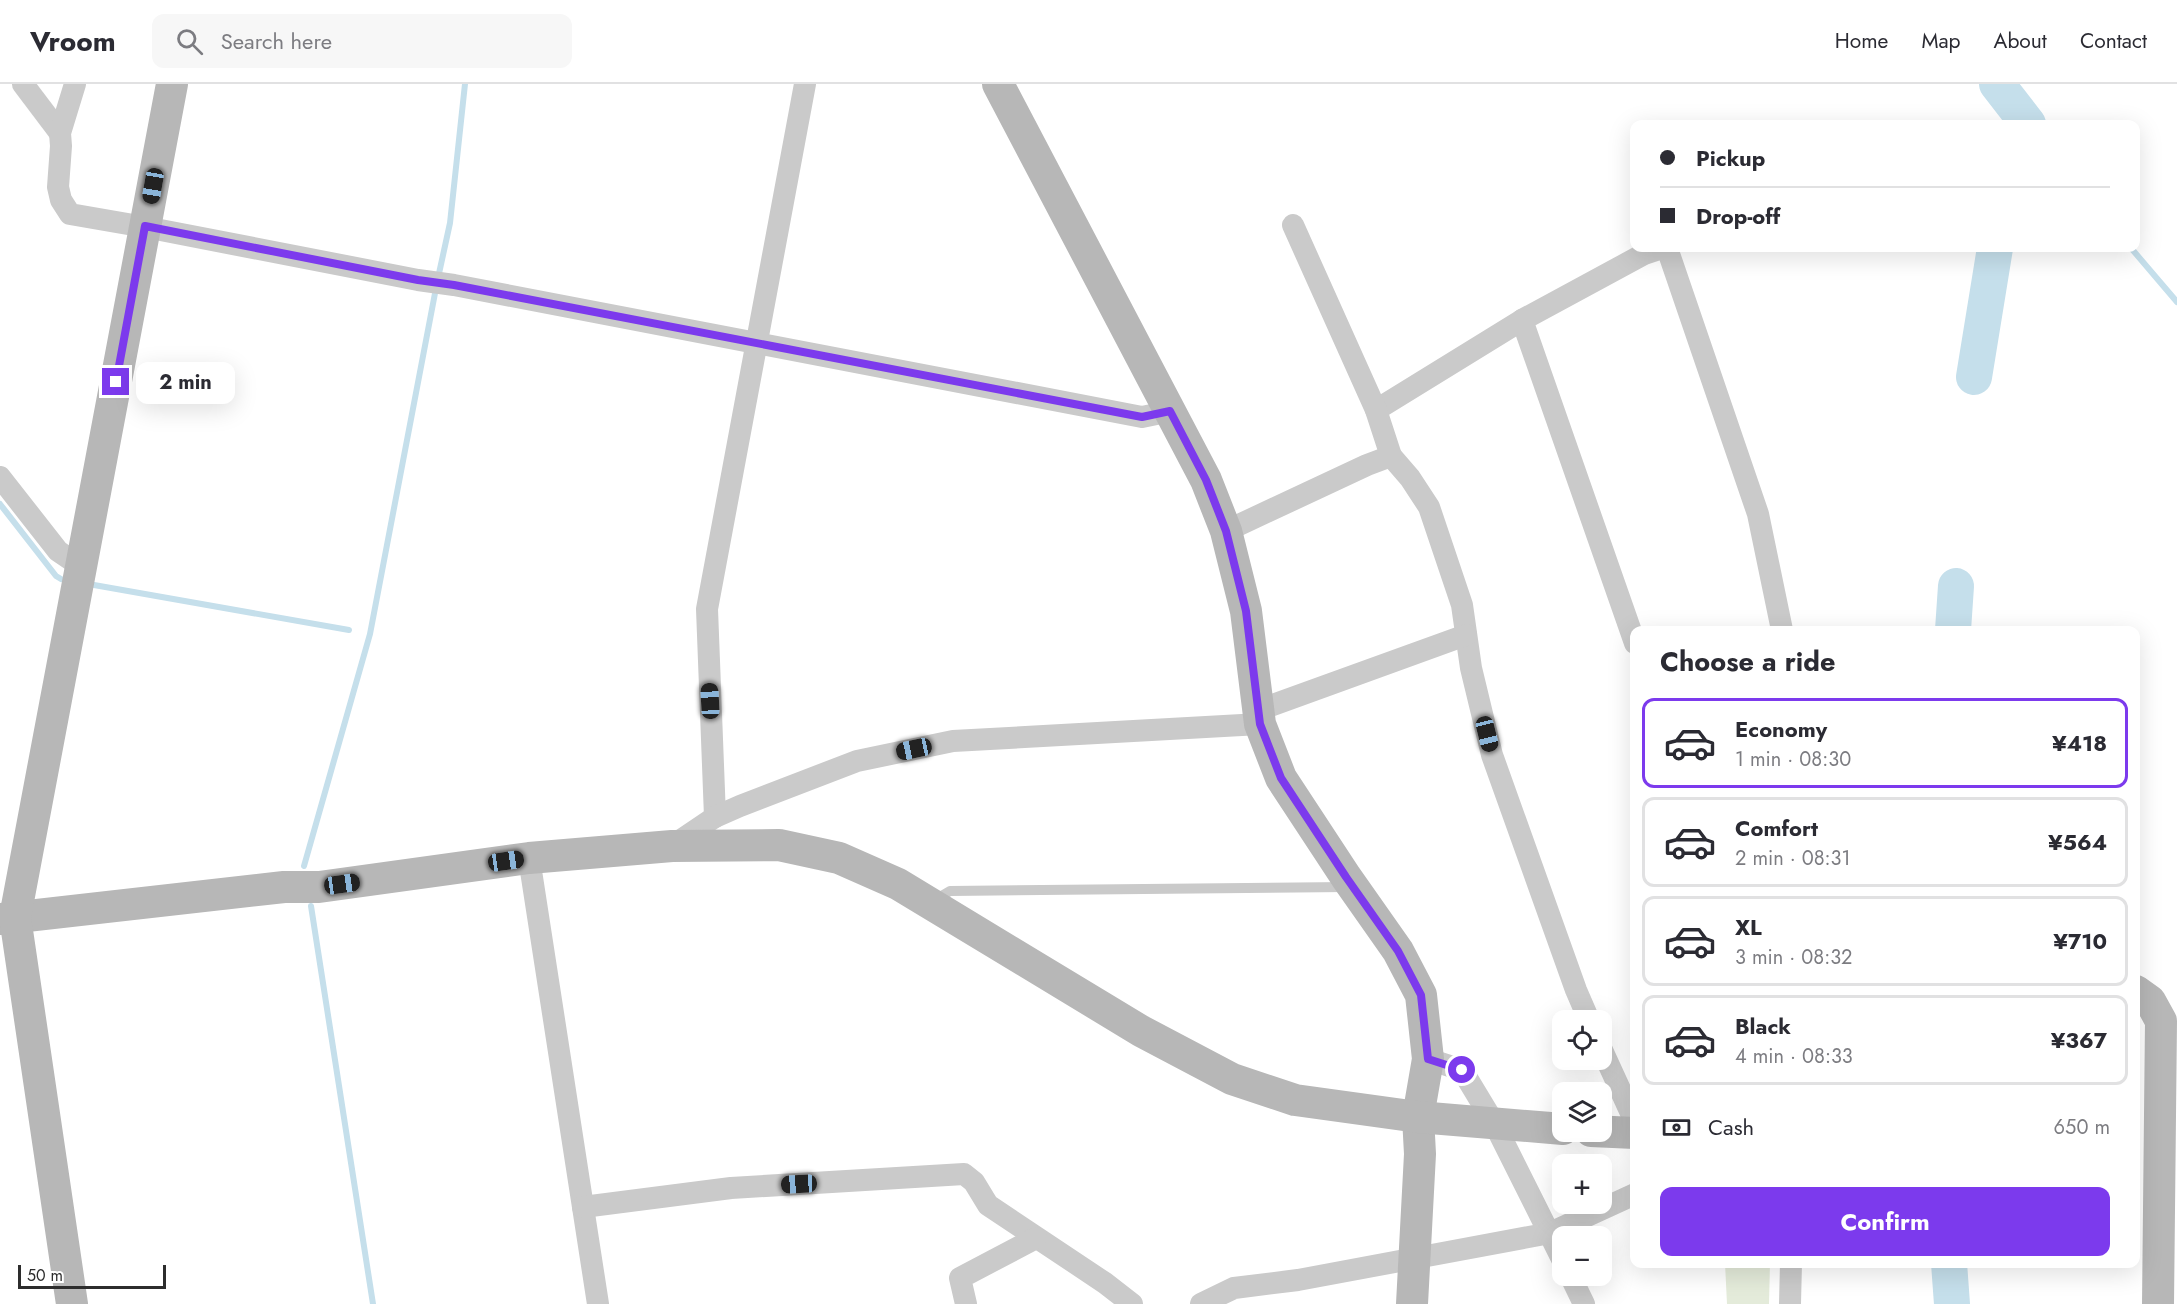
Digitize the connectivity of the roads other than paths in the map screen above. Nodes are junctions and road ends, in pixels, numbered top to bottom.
1 (22, 84) edge
2 (75, 84) edge
3 (172, 84) edge
4 (805, 84) edge
5 (998, 84) edge
6 (60, 133) junction
7 (1293, 225) dead end
8 (145, 226) junction
9 (1650, 252) edge
10 (1668, 252) edge
11 (1522, 320) junction
12 (757, 344) junction
13 (1376, 410) junction
14 (1170, 411) junction
15 (1391, 456) junction
16 (0, 477) edge
17 (1226, 531) junction
18 (80, 566) junction
19 (1781, 626) edge
20 (1630, 629) edge
21 (1466, 635) junction
22 (1259, 717) junction
23 (715, 817) junction
24 (672, 846) junction
25 (529, 858) junction
26 (1353, 887) junction
27 (930, 903) junction
28 (8, 918) edge
29 (2140, 994) edge
30 (1585, 1010) edge
31 (1428, 1059) junction
32 (1611, 1070) edge
33 (1630, 1111) edge
34 (1418, 1116) junction
35 (1494, 1122) junction
36 (1552, 1128) edge
37 (1612, 1132) edge
38 (1630, 1133) edge
39 (1630, 1196) edge
40 (583, 1207) junction
41 (1550, 1233) junction
42 (1552, 1237) edge
43 (1036, 1238) junction
44 (1414, 1259) junction
45 (1791, 1268) edge
46 (1575, 1286) edge
47 (72, 1304) edge
48 (598, 1304) edge
49 (966, 1304) edge
50 (1132, 1304) edge
51 (1201, 1304) edge
52 (1412, 1304) edge
53 (1584, 1304) edge
54 (1790, 1304) edge
55 (2158, 1304) edge

1 - 6 street
2 - 6 street
3 - 8 street
4 - 12 street
5 - 14 street
6 - 8 street
7 - 13 street
8 - 12 street
8 - 18 street
9 - 11 street
10 - 19 street
11 - 13 street
11 - 20 street
12 - 14 street
12 - 23 street
13 - 15 street
14 - 17 street
15 - 17 street
15 - 21 street
16 - 18 street
17 - 22 street
18 - 28 street
21 - 22 street
21 - 30 street
22 - 23 street
22 - 26 street
23 - 24 street
24 - 25 street
24 - 27 street
25 - 28 street
25 - 40 street
26 - 27 lane
26 - 31 street
27 - 34 street
28 - 47 street
29 - 55 street
31 - 34 street
31 - 35 street
32 - 33 street
34 - 35 street
34 - 44 street
35 - 36 street
35 - 41 street
37 - 38 street
39 - 41 street
40 - 43 street
40 - 48 street
41 - 42 street
41 - 44 street
43 - 49 street
43 - 50 street
44 - 51 street
44 - 52 street
45 - 54 street
46 - 53 street

